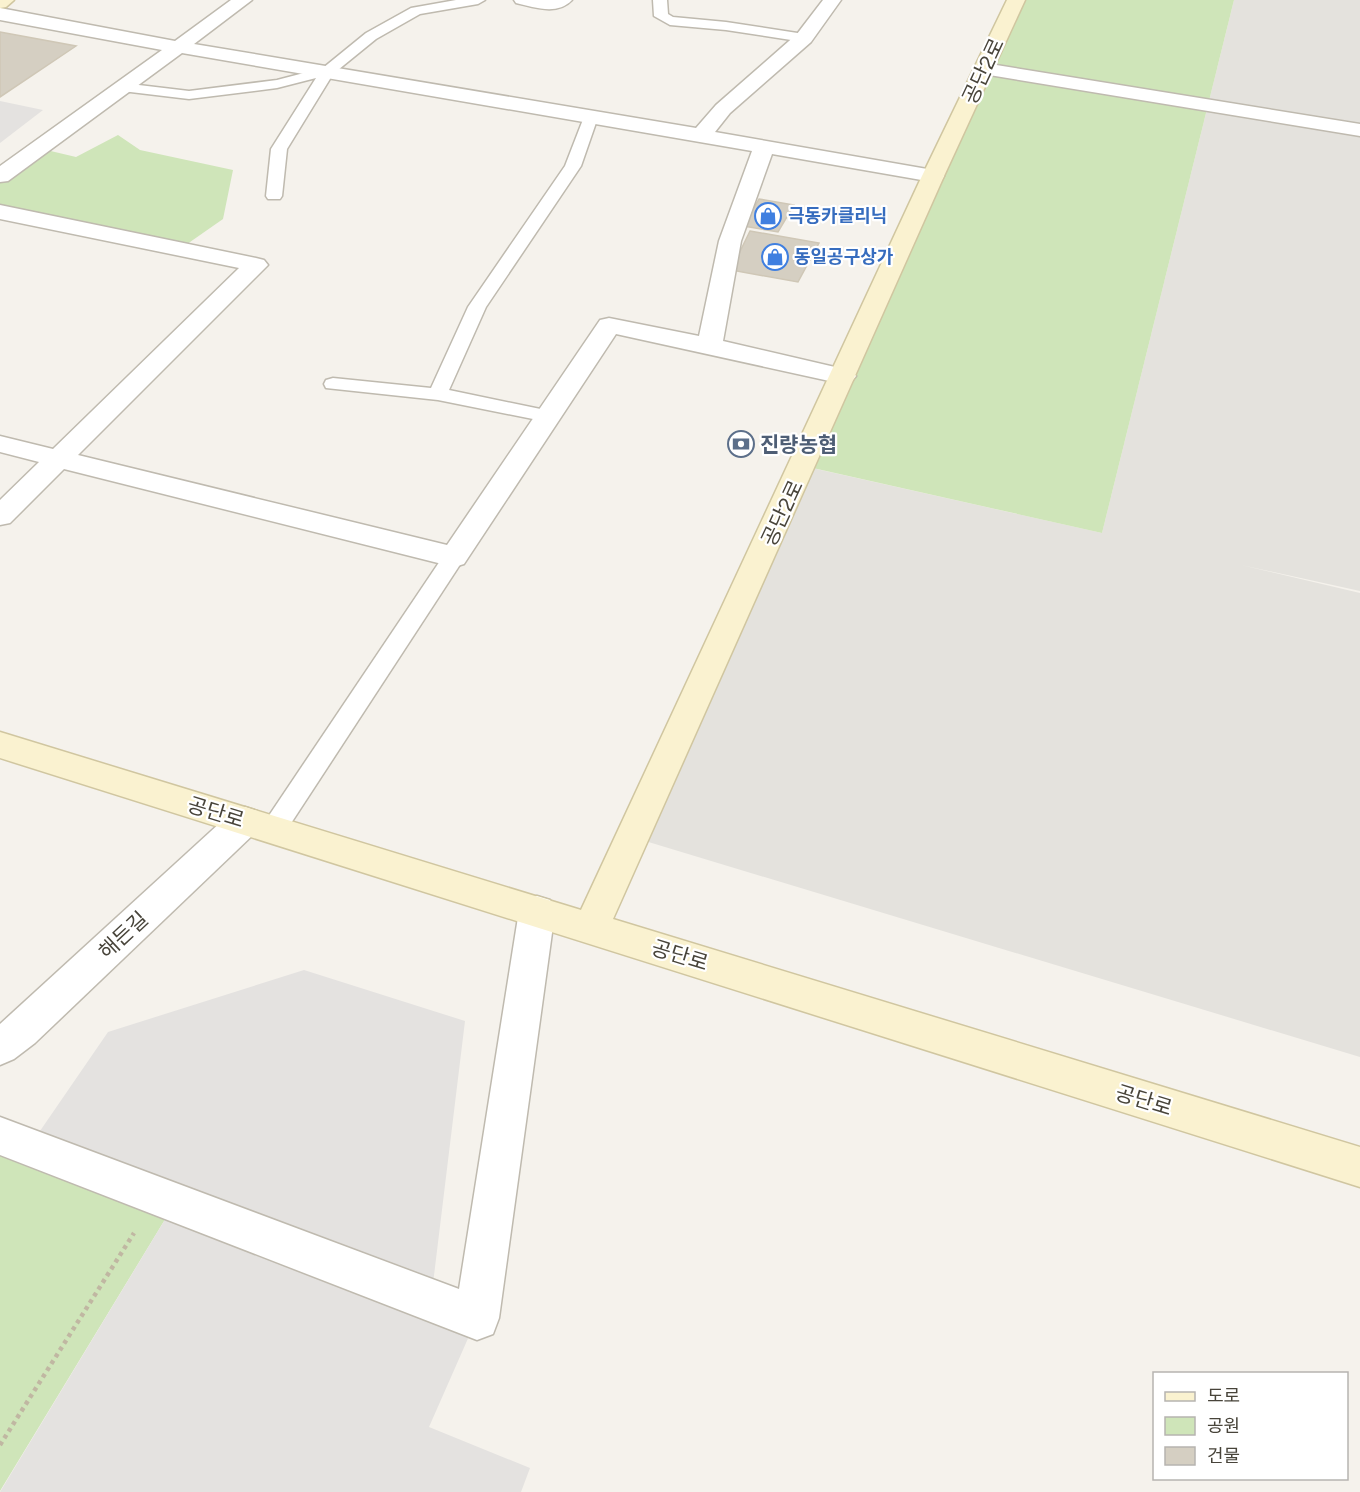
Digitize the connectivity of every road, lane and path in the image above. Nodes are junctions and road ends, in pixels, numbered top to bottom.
1 (5, 0) edge
2 (243, 0) edge
3 (478, 0) edge
4 (521, 0) edge
5 (564, 0) edge
6 (660, 0) edge
7 (832, 0) edge
8 (1016, 0) edge
9 (0, 3) edge
10 (0, 14) edge
11 (804, 38) junction
12 (178, 47) junction
13 (984, 69) junction
14 (328, 71) junction
15 (122, 87) junction
16 (591, 117) junction
17 (1360, 130) edge
18 (701, 136) junction
19 (764, 148) junction
20 (0, 176) edge
21 (933, 176) junction
22 (274, 196) dead end
23 (0, 212) edge
24 (710, 346) junction
25 (843, 376) junction
26 (333, 384) dead end
27 (438, 394) junction
28 (548, 416) junction
29 (0, 444) edge
30 (57, 458) junction
31 (0, 516) edge
32 (454, 557) junction
33 (0, 745) edge
34 (259, 825) junction
35 (537, 910) junction
36 (591, 928) junction
37 (0, 1047) edge
38 (0, 1136) edge
39 (1360, 1167) edge
40 (157, 1196) junction
41 (0, 1445) edge

1 - 9 street
2 - 12 street
3 - 14 lane
4 - 5 lane
6 - 11 lane
7 - 11 street
8 - 13 street, 공단2로
10 - 12 street
11 - 18 street
12 - 14 street
12 - 15 street
13 - 17 street
13 - 21 street, 공단2로
14 - 15 lane
14 - 16 street
14 - 22 lane
15 - 20 street
16 - 18 street
16 - 27 lane
18 - 19 street
19 - 21 street
19 - 24 street
21 - 25 street, 공단2로
23 - 30 street
24 - 25 street
24 - 28 street
25 - 36 street, 공단2로
26 - 27 lane
27 - 28 lane
28 - 32 street
29 - 30 street
30 - 31 street
30 - 32 street
32 - 34 lane
33 - 34 street, 공단로
34 - 35 street, 공단로
34 - 37 street, 해든길
35 - 36 street, 공단로
35 - 40 street
36 - 39 street, 공단로
38 - 40 street
40 - 41 path

